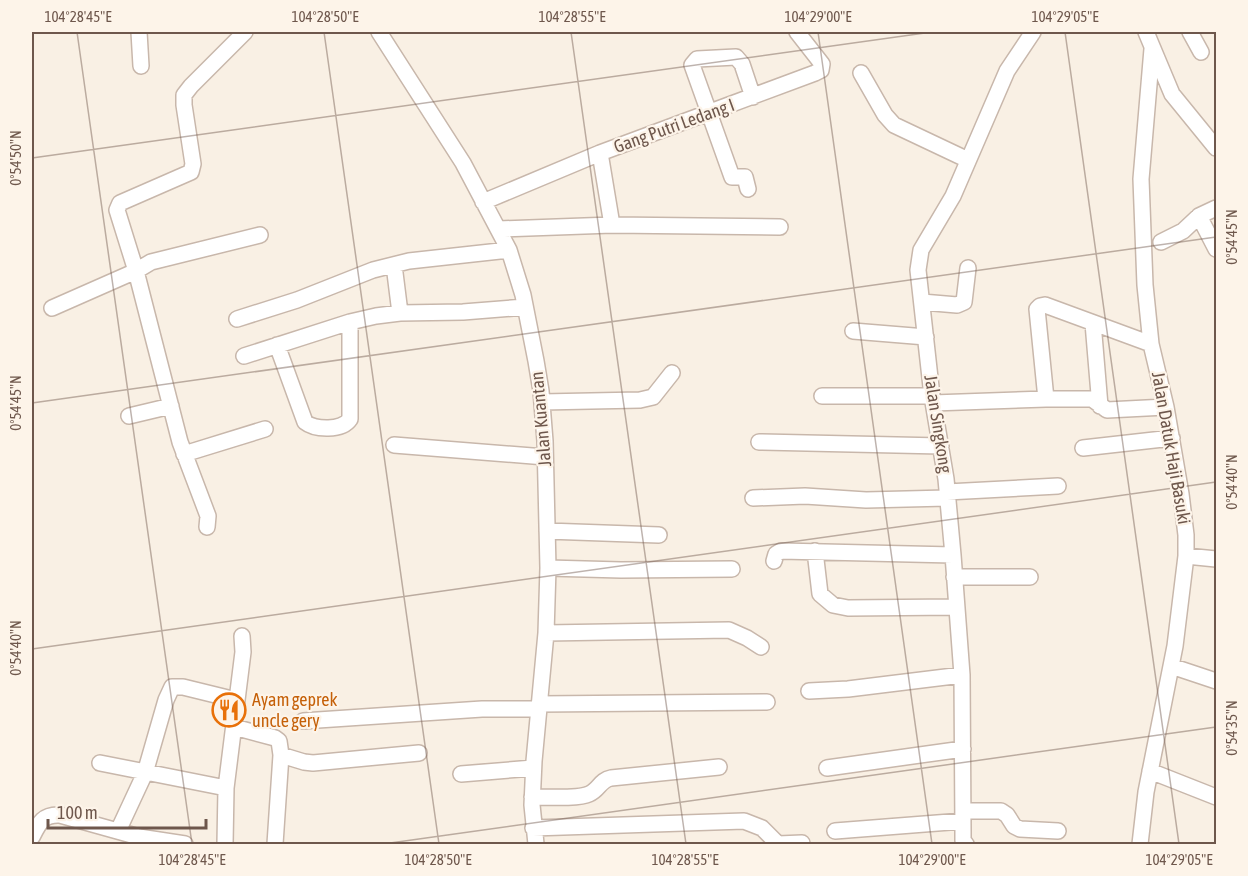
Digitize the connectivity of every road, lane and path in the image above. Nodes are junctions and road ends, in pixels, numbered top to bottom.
1 (139, 32) edge
2 (245, 32) edge
3 (379, 32) edge
4 (797, 32) edge
5 (1034, 32) edge
6 (1146, 32) edge
7 (1190, 32) edge
8 (1152, 49) junction
9 (1201, 52) dead end
10 (141, 66) dead end
11 (861, 73) dead end
12 (753, 97) junction
13 (709, 114) junction
14 (1210, 131) edge
15 (1216, 148) edge
16 (600, 153) junction
17 (968, 160) junction
18 (747, 189) dead end
19 (483, 202) junction
20 (1216, 208) edge
21 (1199, 216) junction
22 (612, 225) junction
23 (780, 226) dead end
24 (499, 229) junction
25 (260, 235) dead end
26 (1161, 242) dead end
27 (1216, 249) edge
28 (509, 250) junction
29 (393, 265) junction
30 (968, 268) dead end
31 (136, 272) junction
32 (922, 302) junction
33 (525, 307) junction
34 (52, 308) dead end
35 (400, 313) junction
36 (237, 319) dead end
37 (350, 322) junction
38 (1093, 322) junction
39 (853, 332) dead end
40 (926, 337) junction
41 (1151, 344) junction
42 (277, 345) junction
43 (244, 356) dead end
44 (672, 373) dead end
45 (822, 396) dead end
46 (1046, 399) junction
47 (932, 400) junction
48 (542, 402) junction
49 (171, 406) junction
50 (1100, 406) junction
51 (1166, 407) junction
52 (129, 416) dead end
53 (265, 429) dead end
54 (1172, 438) junction
55 (759, 442) dead end
56 (394, 445) dead end
57 (940, 446) junction
58 (1083, 448) dead end
59 (184, 454) junction
60 (545, 457) junction
61 (1058, 486) dead end
62 (947, 495) junction
63 (753, 498) dead end
64 (207, 527) dead end
65 (547, 531) junction
66 (659, 535) dead end
67 (815, 551) junction
68 (953, 555) junction
69 (1186, 556) junction
70 (1216, 559) edge
71 (774, 561) dead end
72 (548, 568) junction
73 (732, 569) dead end
74 (954, 578) junction
75 (1030, 578) dead end
76 (956, 607) junction
77 (546, 633) junction
78 (242, 636) dead end
79 (761, 647) dead end
80 (1171, 666) junction
81 (962, 675) junction
82 (1216, 681) edge
83 (809, 691) dead end
84 (236, 700) junction
85 (767, 702) dead end
86 (539, 707) junction
87 (303, 721) dead end
88 (234, 727) junction
89 (963, 749) junction
90 (419, 753) dead end
91 (281, 755) junction
92 (100, 763) dead end
93 (719, 767) dead end
94 (533, 768) junction
95 (827, 768) dead end
96 (1150, 771) junction
97 (145, 773) junction
98 (461, 774) dead end
99 (226, 788) junction
100 (532, 797) junction
101 (1216, 797) edge
102 (963, 816) junction
103 (533, 828) junction
104 (118, 831) junction
105 (835, 831) dead end
106 (1058, 831) dead end
107 (32, 837) edge
108 (136, 841) edge
109 (802, 843) dead end
110 (964, 843) edge
111 (177, 844) edge
112 (225, 844) edge
113 (275, 844) edge
114 (536, 844) edge
115 (1140, 844) edge

1 - 10 street
2 - 31 street
3 - 19 street, Jalan Kuantan
4 - 12 street, Gang Putri Ledang I
5 - 17 street, Jalan Singkong
6 - 8 street
7 - 9 street
8 - 14 street
8 - 41 street, Jalan Datuk Haji Basuki
11 - 17 street
12 - 13 street, Gang Putri Ledang I
12 - 13 street
13 - 16 street, Gang Putri Ledang I
13 - 18 street
14 - 15 street
16 - 19 street, Gang Putri Ledang I
16 - 22 street
17 - 32 street, Jalan Singkong
19 - 24 street, Jalan Kuantan
20 - 21 street
21 - 26 street
21 - 27 street
22 - 23 street
22 - 24 street
24 - 28 street, Jalan Kuantan
25 - 31 street
28 - 29 street
28 - 33 street, Jalan Kuantan
29 - 35 street
29 - 36 street
30 - 32 street
31 - 34 street
31 - 49 street
32 - 40 street, Jalan Singkong
33 - 35 street
33 - 48 street, Jalan Kuantan
35 - 37 street
37 - 42 street
37 - 42 street
38 - 41 street
38 - 46 street
38 - 50 street
39 - 40 street
40 - 47 street, Jalan Singkong
41 - 51 street, Jalan Datuk Haji Basuki
42 - 43 street
44 - 48 street
45 - 47 street
46 - 47 street
46 - 50 street
47 - 57 street, Jalan Singkong
48 - 60 street, Jalan Kuantan
49 - 52 street
49 - 59 street
50 - 51 street
51 - 54 street, Jalan Datuk Haji Basuki
53 - 59 street
54 - 58 street
54 - 69 street, Jalan Datuk Haji Basuki
55 - 57 street
56 - 60 street
57 - 62 street, Jalan Singkong
59 - 64 street
60 - 65 street, Jalan Kuantan
61 - 62 street
62 - 63 street
62 - 68 street, Jalan Singkong
65 - 66 street
65 - 72 street, Jalan Kuantan
67 - 68 street
67 - 71 street
67 - 76 street
68 - 74 street, Jalan Singkong
69 - 70 street
69 - 80 street, Jalan Datuk Haji Basuki
72 - 73 street
72 - 77 street, Jalan Kuantan
74 - 75 street
74 - 76 street, Jalan Singkong
76 - 81 street, Jalan Singkong
77 - 79 street
77 - 86 street, Jalan Kuantan
78 - 84 street
80 - 82 street
80 - 96 street, Jalan Datuk Haji Basuki
81 - 83 street
81 - 89 street, Jalan Singkong
84 - 88 street
84 - 97 street
85 - 86 street
86 - 87 street
86 - 94 street, Jalan Kuantan
88 - 91 street
88 - 99 street
89 - 95 street
89 - 102 street, Jalan Singkong
90 - 91 street
91 - 113 street
92 - 97 street
93 - 100 street
94 - 98 street
94 - 100 street, Jalan Kuantan
96 - 101 street
96 - 115 street, Jalan Datuk Haji Basuki
97 - 99 street
97 - 104 street
99 - 112 street
100 - 103 street, Jalan Kuantan
102 - 105 street
102 - 106 street
102 - 110 street, Jalan Singkong
103 - 109 street
103 - 114 street, Jalan Kuantan
104 - 107 street
104 - 108 street
108 - 111 street

